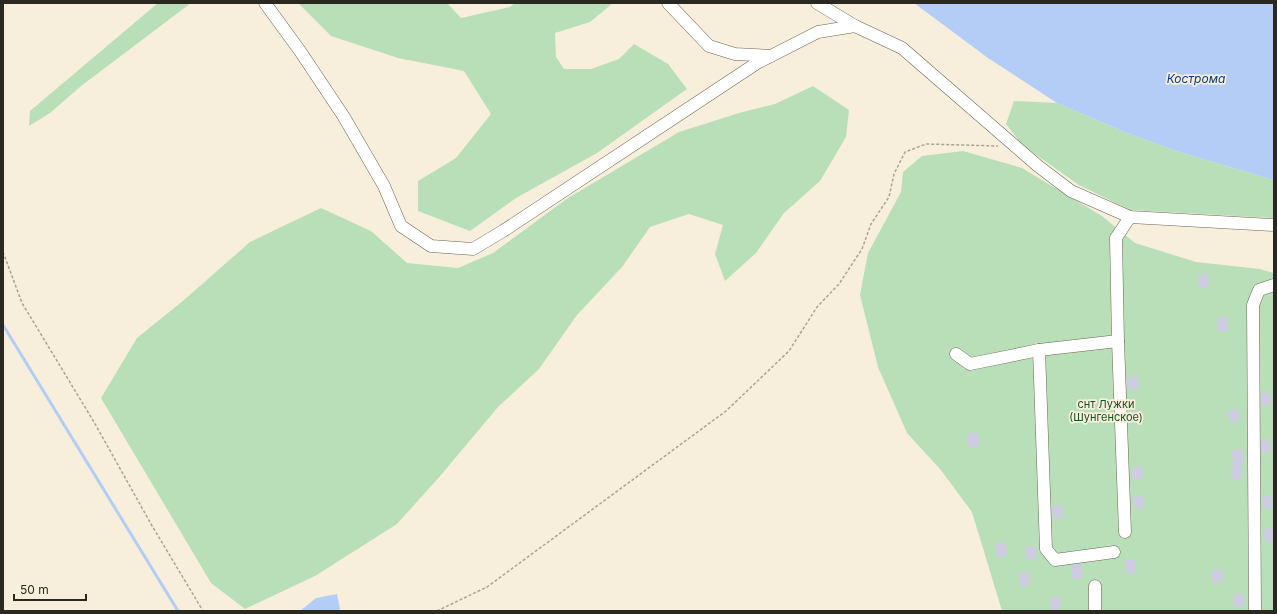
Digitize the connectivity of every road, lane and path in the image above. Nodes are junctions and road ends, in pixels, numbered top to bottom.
1 (265, 3) edge
2 (668, 3) edge
3 (817, 3) edge
4 (854, 26) junction
5 (772, 56) junction
6 (1014, 146) junction
7 (1130, 217) junction
8 (1274, 225) edge
9 (3, 252) edge
10 (1274, 285) edge
11 (1118, 341) junction
12 (1039, 350) junction
13 (956, 354) dead end
14 (1125, 532) dead end
15 (1114, 552) dead end
16 (1095, 586) dead end
17 (203, 611) edge
18 (437, 611) edge
19 (1095, 611) edge
20 (1255, 611) edge

1 - 5 street
2 - 5 street
3 - 4 street
4 - 5 street
4 - 6 street
6 - 7 street
6 - 18 path
7 - 8 street
7 - 11 street
9 - 17 path
10 - 20 street
11 - 12 street
11 - 14 street
12 - 13 street
12 - 15 street
16 - 19 street

